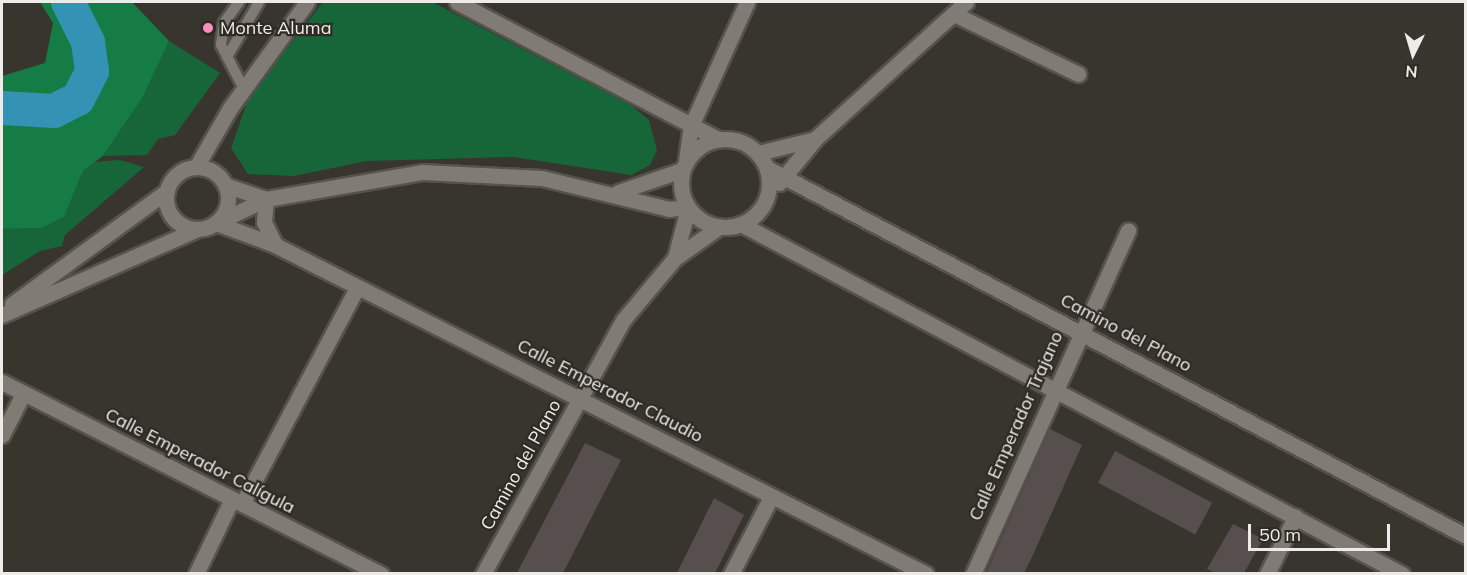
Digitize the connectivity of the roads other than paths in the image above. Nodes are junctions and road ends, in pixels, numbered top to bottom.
1 (239, 2) edge
2 (259, 2) edge
3 (308, 2) edge
4 (457, 2) edge
5 (747, 2) edge
6 (966, 2) edge
7 (954, 14) junction
8 (227, 57) junction
9 (1078, 74) dead end
10 (244, 89) junction
11 (691, 126) junction
12 (718, 139) junction
13 (815, 139) junction
14 (758, 153) junction
15 (684, 166) junction
16 (196, 167) junction
17 (767, 168) junction
18 (786, 177) junction
19 (225, 185) junction
20 (167, 191) junction
21 (618, 192) junction
22 (768, 192) junction
23 (266, 199) junction
24 (688, 207) junction
25 (217, 223) junction
26 (741, 224) junction
27 (719, 227) junction
28 (198, 229) junction
29 (1128, 231) dead end
30 (275, 245) junction
31 (675, 258) junction
32 (357, 288) junction
33 (2, 313) edge
34 (1080, 330) junction
35 (2, 382) edge
36 (1054, 388) junction
37 (22, 394) junction
38 (581, 396) junction
39 (2, 435) edge
40 (771, 497) junction
41 (237, 502) junction
42 (1296, 517) junction
43 (1466, 536) edge
44 (196, 573) edge
45 (381, 573) edge
46 (483, 573) edge
47 (731, 573) edge
48 (926, 573) edge
49 (973, 573) edge
50 (1267, 573) edge
51 (1402, 573) edge

1 - 8 lane
2 - 8 lane
3 - 10 street
4 - 11 street
5 - 11 street
6 - 7 street
7 - 9 street
7 - 13 street
8 - 10 lane
10 - 16 street
11 - 12 street
11 - 15 street
12 - 14 street
12 - 15 street
13 - 14 street
13 - 18 street
14 - 17 street
15 - 21 street
15 - 24 street
16 - 19 street
16 - 20 street
17 - 18 street, Camino del Plano
17 - 22 street
18 - 22 street
18 - 34 street, Camino del Plano
19 - 23 street
19 - 25 street
20 - 28 street
20 - 33 street
21 - 23 street
21 - 24 street
22 - 26 street
23 - 25 street
23 - 30 street
24 - 27 street
24 - 31 street, Camino del Plano
25 - 28 street
25 - 30 street, Calle Emperador Claudio
26 - 27 street
26 - 36 street
27 - 31 street, Camino del Plano
28 - 33 street
29 - 34 street, Calle Emperador Trajano
30 - 32 street, Calle Emperador Claudio
31 - 38 street, Camino del Plano
32 - 38 street, Calle Emperador Claudio
32 - 41 street
34 - 36 street, Calle Emperador Trajano
34 - 43 street, Camino del Plano
35 - 37 street, Calle Emperador Calígula
36 - 42 street
36 - 49 street, Calle Emperador Trajano
37 - 39 street
37 - 41 street, Calle Emperador Calígula
38 - 40 street, Calle Emperador Claudio
38 - 46 street, Camino del Plano
40 - 47 street
40 - 48 street, Calle Emperador Claudio
41 - 44 street
41 - 45 street, Calle Emperador Calígula
42 - 50 street
42 - 51 street

